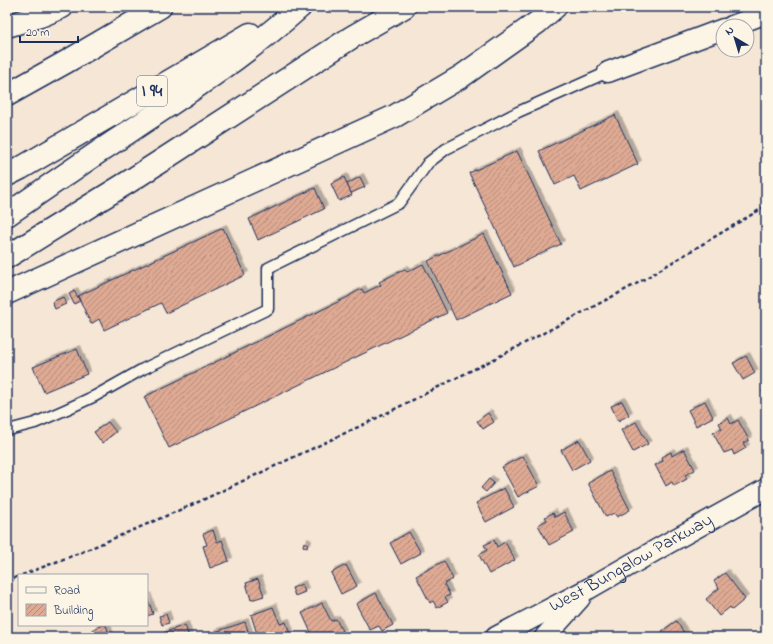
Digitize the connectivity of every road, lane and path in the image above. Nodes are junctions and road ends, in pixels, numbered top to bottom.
1 (62, 7) edge
2 (160, 7) edge
3 (296, 7) edge
4 (300, 7) edge
5 (404, 7) edge
6 (555, 7) edge
7 (766, 13) edge
8 (753, 18) edge
9 (7, 26) edge
10 (715, 32) edge
11 (608, 72) joint
12 (7, 95) edge
13 (7, 174) edge
14 (766, 206) edge
15 (7, 215) edge
16 (7, 257) edge
17 (7, 293) edge
18 (7, 430) edge
19 (766, 489) edge
20 (25, 574) edge
21 (18, 576) edge
22 (7, 581) edge
23 (588, 589) junction
24 (496, 637) edge
25 (545, 637) edge

1 - 9 highway
2 - 12 highway
3 - 13 highway, I 94
4 - 15 highway
5 - 16 highway
6 - 17 highway
7 - 8 street
10 - 11 street
11 - 18 lane
14 - 20 path
19 - 23 street, West Bungalow Parkway
21 - 22 path
23 - 24 street, West Bungalow Parkway
23 - 25 street

